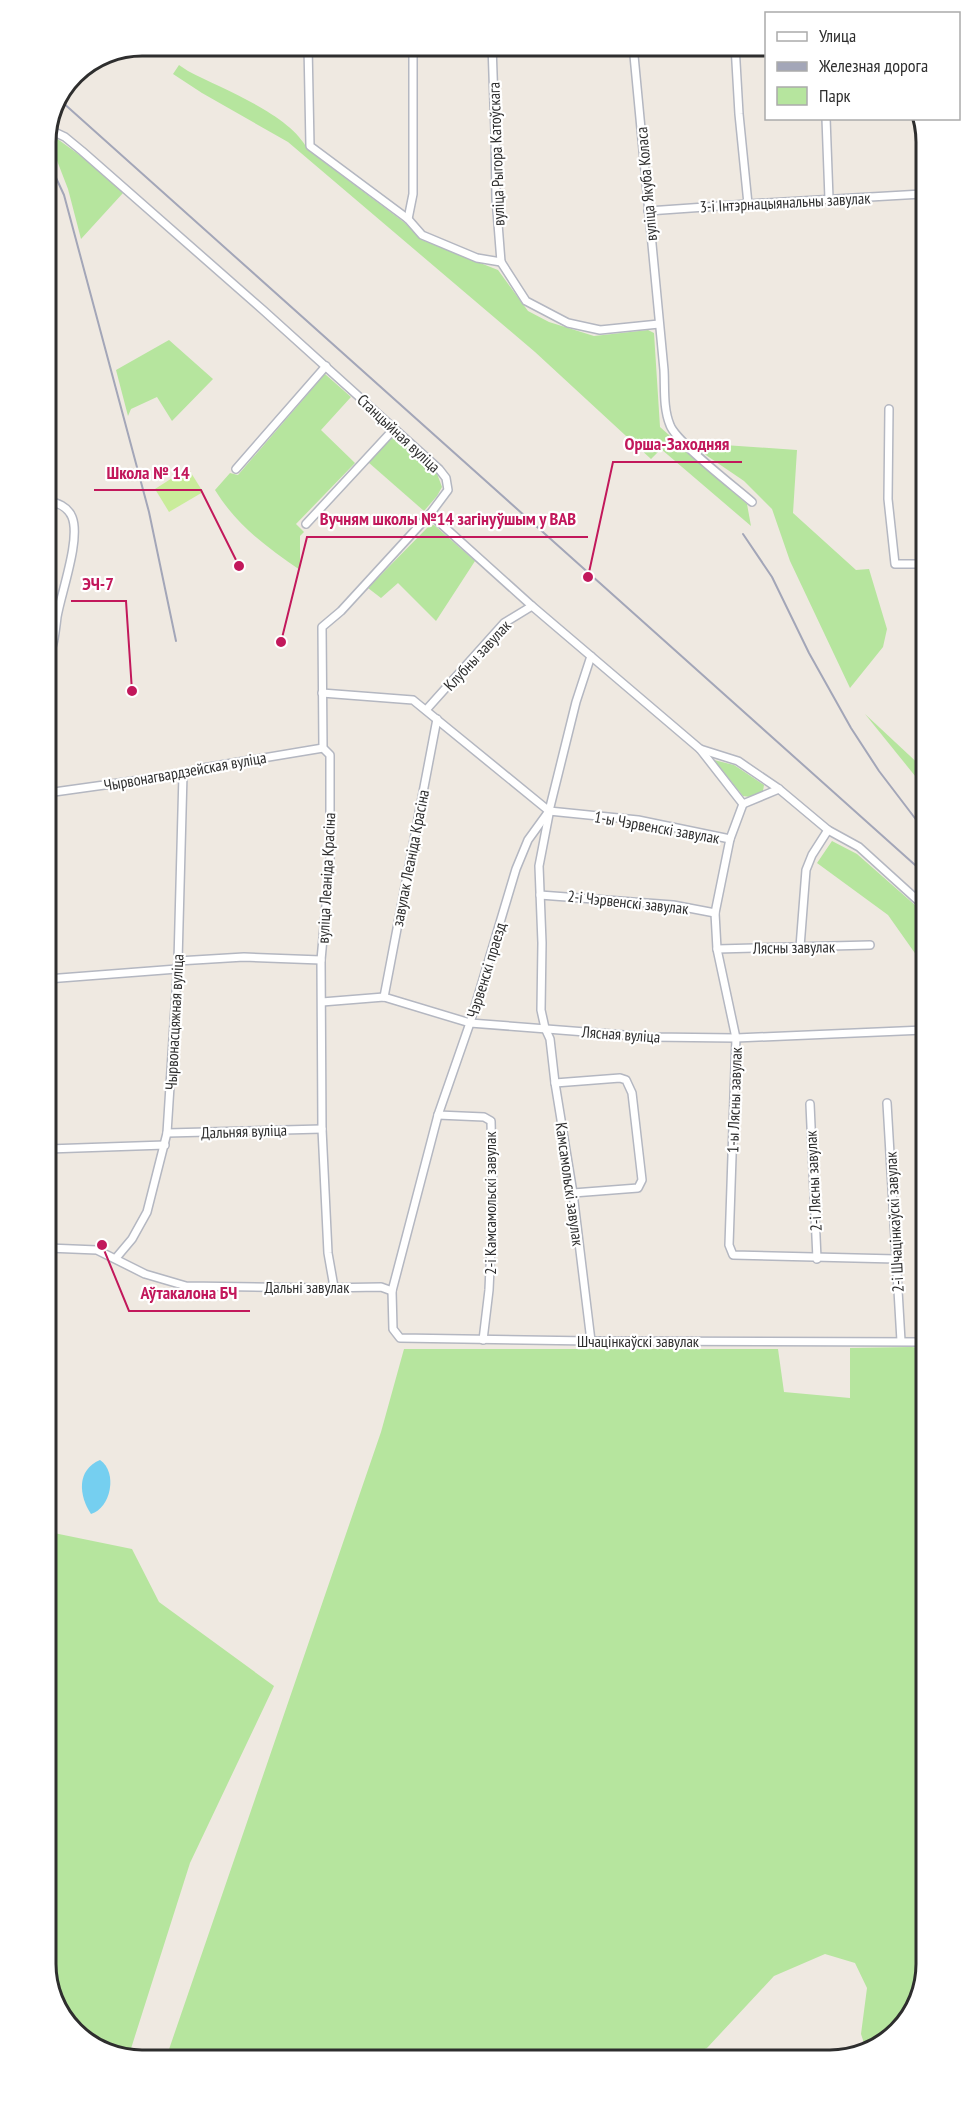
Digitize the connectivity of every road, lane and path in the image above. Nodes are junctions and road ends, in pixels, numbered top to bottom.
1 (308, 56) edge
2 (413, 56) edge
3 (492, 56) edge
4 (634, 56) edge
5 (736, 56) edge
6 (826, 120) edge
7 (56, 133) edge
8 (916, 194) edge
9 (829, 199) junction
10 (748, 204) junction
11 (648, 211) junction
12 (408, 219) junction
13 (501, 262) junction
14 (659, 324) junction
15 (326, 366) junction
16 (889, 409) dead end
17 (394, 429) junction
18 (236, 469) dead end
19 (752, 502) dead end
20 (56, 503) edge
21 (430, 514) junction
22 (306, 524) dead end
23 (916, 564) edge
24 (532, 606) junction
25 (57, 618) joint
26 (56, 628) edge
27 (591, 656) junction
28 (322, 693) junction
29 (426, 710) junction
30 (436, 719) junction
31 (323, 748) junction
32 (700, 748) junction
33 (183, 774) junction
34 (779, 789) junction
35 (56, 792) edge
36 (743, 804) junction
37 (549, 811) junction
38 (828, 830) junction
39 (730, 839) junction
40 (540, 895) junction
41 (916, 899) edge
42 (715, 913) junction
43 (870, 945) dead end
44 (800, 947) junction
45 (717, 949) junction
46 (321, 960) junction
47 (178, 965) junction
48 (56, 977) edge
49 (384, 998) junction
50 (322, 1002) junction
51 (470, 1023) junction
52 (545, 1028) junction
53 (916, 1030) edge
54 (736, 1038) junction
55 (555, 1083) junction
56 (887, 1103) dead end
57 (810, 1104) dead end
58 (438, 1115) junction
59 (322, 1129) junction
60 (167, 1133) junction
61 (165, 1145) junction
62 (56, 1149) edge
63 (573, 1193) junction
64 (56, 1248) edge
65 (116, 1258) junction
66 (817, 1259) junction
67 (896, 1259) junction
68 (334, 1287) junction
69 (392, 1291) junction
70 (483, 1340) junction
71 (591, 1341) junction
72 (901, 1341) junction
73 (916, 1341) edge

1 - 12 street
2 - 12 street
3 - 13 street, вуліца Рыгора Катоўскага
4 - 11 street, вуліца Якуба Коласа
5 - 10 street
6 - 9 street
7 - 15 street, Станцыйная вуліца
8 - 9 street, 3-і Інтэрнацыянальны завулак
9 - 10 street, 3-і Інтэрнацыянальны завулак
10 - 11 street, 3-і Інтэрнацыянальны завулак
11 - 14 street, вуліца Якуба Коласа
12 - 13 street
13 - 14 street
14 - 19 street, вуліца Якуба Коласа
15 - 17 street, Станцыйная вуліца
15 - 18 street
16 - 23 street
17 - 21 street, Станцыйная вуліца
17 - 22 street
20 - 25 street
21 - 24 street
21 - 28 street, вуліца Леаніда Красіна
24 - 27 street
24 - 29 street, Клубны завулак
25 - 26 street
27 - 32 street
27 - 37 street, Чэрвенскі праезд
28 - 29 street
28 - 31 street, вуліца Леаніда Красіна
29 - 30 street
30 - 37 street
30 - 49 street, завулак Леаніда Красіна
31 - 33 street, Чырвонагвардзейская вуліца
31 - 46 street, вуліца Леаніда Красіна
32 - 34 street
32 - 36 street
33 - 35 street, Чырвонагвардзейская вуліца
33 - 47 street, Чырвонасцяжная вуліца
34 - 36 street
34 - 38 street
36 - 39 street
37 - 39 street, 1-ы Чэрвенскі завулак
37 - 40 street, Камсамольскі завулак
37 - 51 street, Чэрвенскі праезд
38 - 41 street
38 - 44 street
39 - 42 street, 1-ы Лясны завулак
40 - 42 street, 2-і Чэрвенскі завулак
40 - 52 street, Камсамольскі завулак
42 - 45 street, 1-ы Лясны завулак
43 - 44 street, Лясны завулак
44 - 45 street, Лясны завулак
45 - 54 street, 1-ы Лясны завулак
46 - 47 street
46 - 50 street, вуліца Леаніда Красіна
47 - 48 street
47 - 60 street, Чырвонасцяжная вуліца
49 - 50 street, Лясная вуліца
49 - 51 street, Лясная вуліца
50 - 59 street, вуліца Леаніда Красіна
51 - 52 street, Лясная вуліца
51 - 58 street, Чэрвенскі праезд
52 - 54 street, Лясная вуліца
52 - 55 street, Камсамольскі завулак
53 - 54 street, Лясная вуліца
54 - 66 street, 1-ы Лясны завулак
55 - 63 street, Камсамольскі завулак
55 - 63 street
56 - 67 street, 2-і Шчацінкаўскі завулак
57 - 66 street, 2-і Лясны завулак
58 - 69 street, Чэрвенскі праезд
58 - 70 street, 2-і Камсамольскі завулак
59 - 60 street, Дальняя вуліца
59 - 68 street, вуліца Леаніда Красіна
60 - 61 street, Чырвонасцяжная вуліца
61 - 62 street
61 - 65 street, Чырвонасцяжная вуліца
63 - 71 street, Камсамольскі завулак
64 - 65 street, Дальні завулак
65 - 68 street, Дальні завулак
66 - 67 street
67 - 72 street, 2-і Шчацінкаўскі завулак
68 - 69 street, Дальні завулак
69 - 70 street, Шчацінкаўскі завулак
70 - 71 street, Шчацінкаўскі завулак
71 - 72 street, Шчацінкаўскі завулак
72 - 73 street, Шчацінкаўскі завулак

